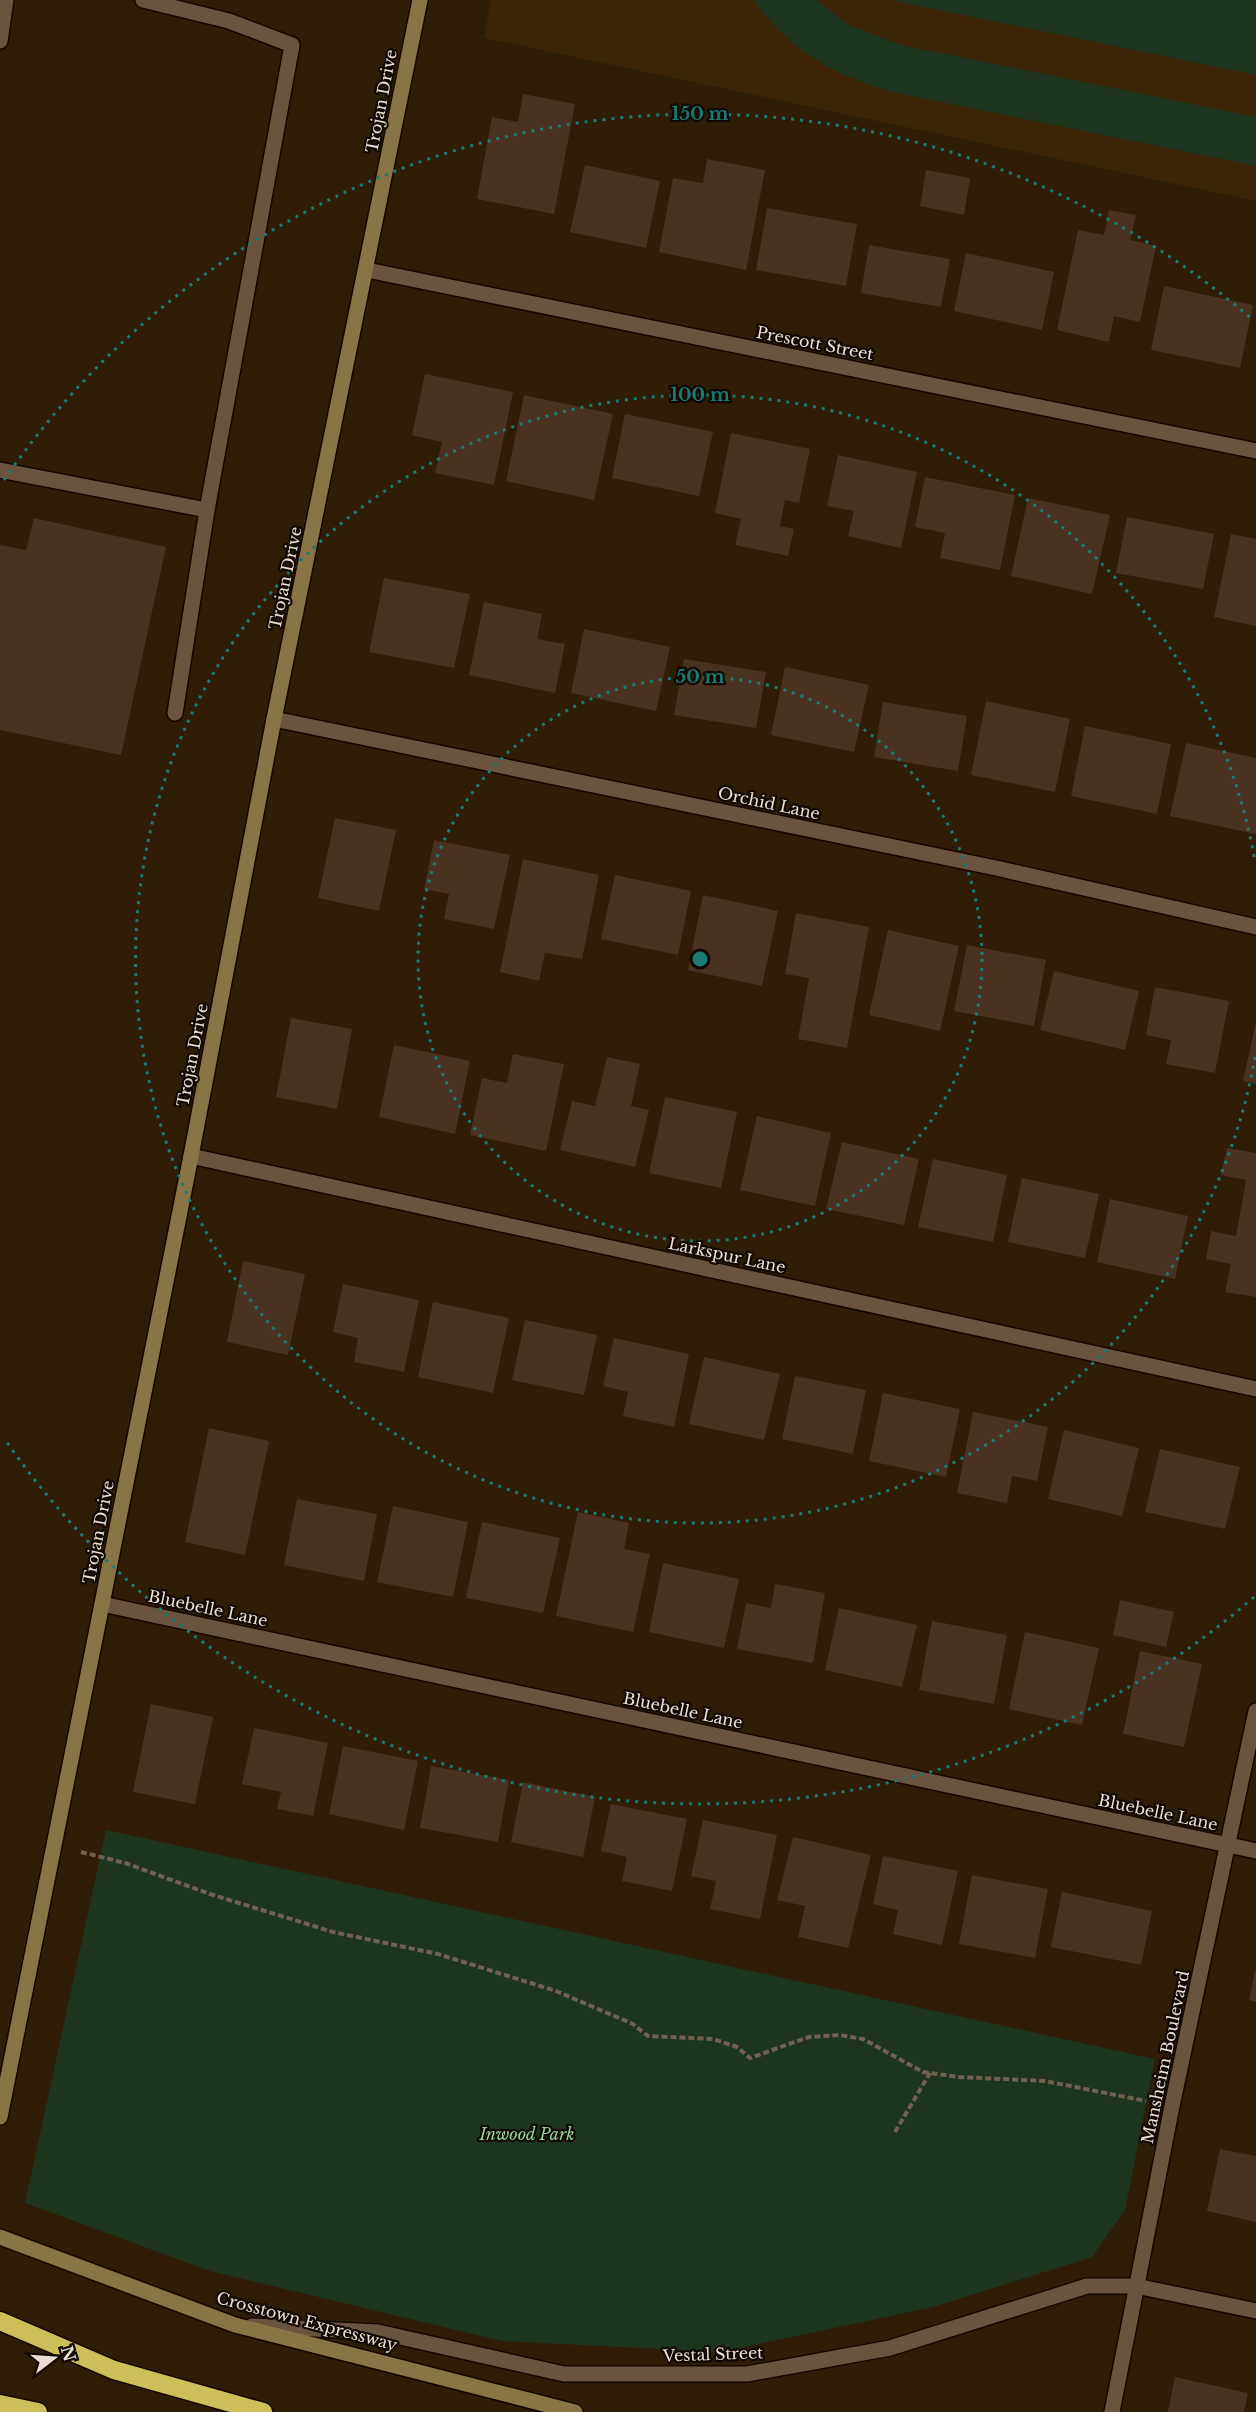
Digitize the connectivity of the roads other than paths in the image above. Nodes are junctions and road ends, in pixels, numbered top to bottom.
1 (6, 0) edge
2 (143, 0) edge
3 (420, 0) edge
4 (0, 41) edge
5 (367, 270) junction
6 (1256, 451) edge
7 (0, 470) edge
8 (207, 510) junction
9 (175, 713) dead end
10 (274, 719) junction
11 (1256, 927) edge
12 (191, 1156) junction
13 (1256, 1389) edge
14 (102, 1604) junction
15 (1256, 1711) edge
16 (1228, 1845) junction
17 (1256, 1851) edge
18 (0, 2117) edge
19 (0, 2237) edge
20 (1136, 2286) junction
21 (1256, 2310) edge
22 (0, 2321) edge
23 (235, 2325) junction
24 (0, 2404) edge
25 (38, 2412) edge
26 (263, 2412) edge
27 (575, 2412) edge
28 (1112, 2412) edge

1 - 4 street
2 - 8 street
3 - 5 street, Trojan Drive
5 - 6 street, Prescott Street
5 - 10 street, Trojan Drive
7 - 8 street
8 - 9 street
10 - 11 street, Orchid Lane
10 - 12 street, Trojan Drive
12 - 13 street, Larkspur Lane
12 - 14 street, Trojan Drive
14 - 16 street, Bluebelle Lane
14 - 18 street, Trojan Drive
15 - 16 street, Mansheim Boulevard
16 - 17 street, Bluebelle Lane
16 - 20 street, Mansheim Boulevard
19 - 23 street, Crosstown Expressway
20 - 21 street, Vestal Street
20 - 23 street, Vestal Street
20 - 28 street, Mansheim Boulevard
22 - 26 highway
23 - 27 street, Crosstown Expressway
24 - 25 highway

